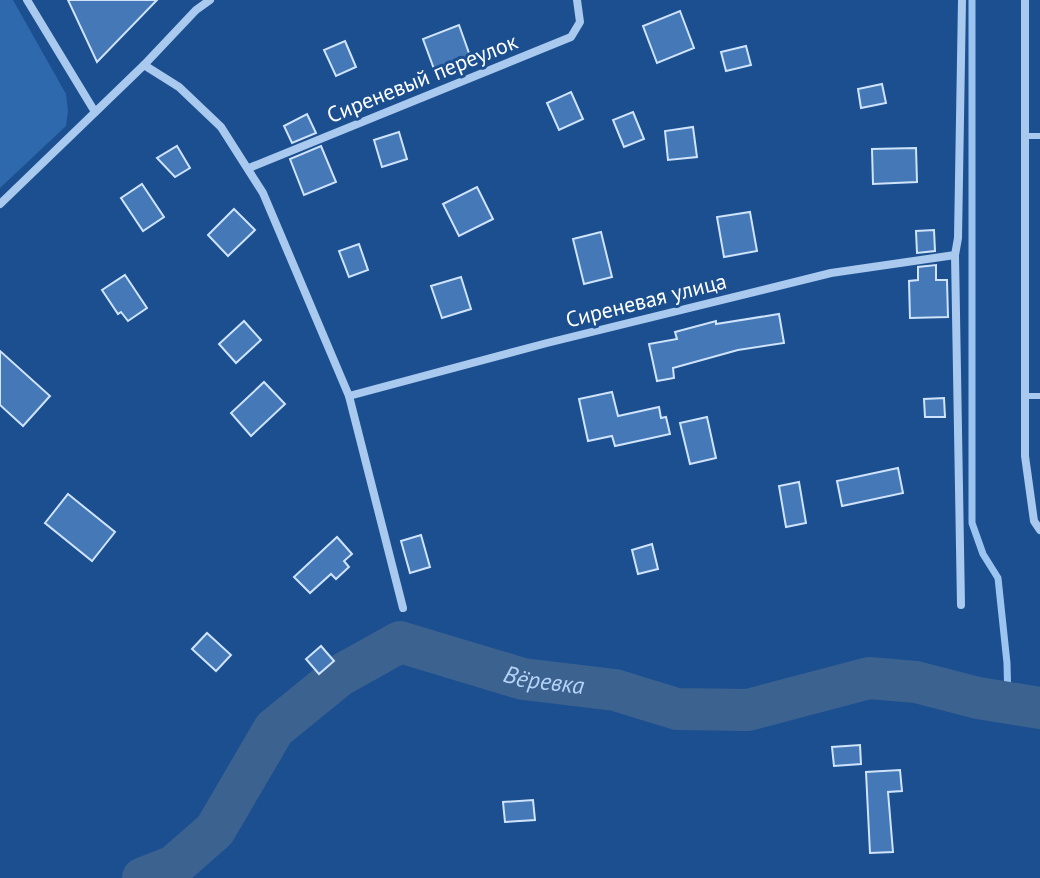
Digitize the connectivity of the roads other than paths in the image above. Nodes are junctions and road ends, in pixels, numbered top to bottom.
1 (27, 0) edge
2 (196, 0) edge
3 (210, 0) edge
4 (577, 0) edge
5 (962, 0) edge
6 (1025, 0) edge
7 (196, 10) junction
8 (144, 65) junction
9 (95, 112) junction
10 (1025, 136) junction
11 (1040, 136) edge
12 (249, 168) junction
13 (0, 204) edge
14 (955, 255) junction
15 (349, 396) junction
16 (1025, 396) junction
17 (1040, 396) edge
18 (1040, 530) edge
19 (961, 605) dead end
20 (403, 608) dead end

1 - 9 street
2 - 7 lane
3 - 7 street
4 - 12 street, Сиреневый переулок
5 - 14 street
6 - 10 street
7 - 8 street
8 - 9 street
8 - 12 street
9 - 13 street
10 - 11 lane
10 - 16 street
12 - 15 street
14 - 15 street, Сиреневая улица
14 - 19 street
15 - 20 street
16 - 17 lane
16 - 18 street

